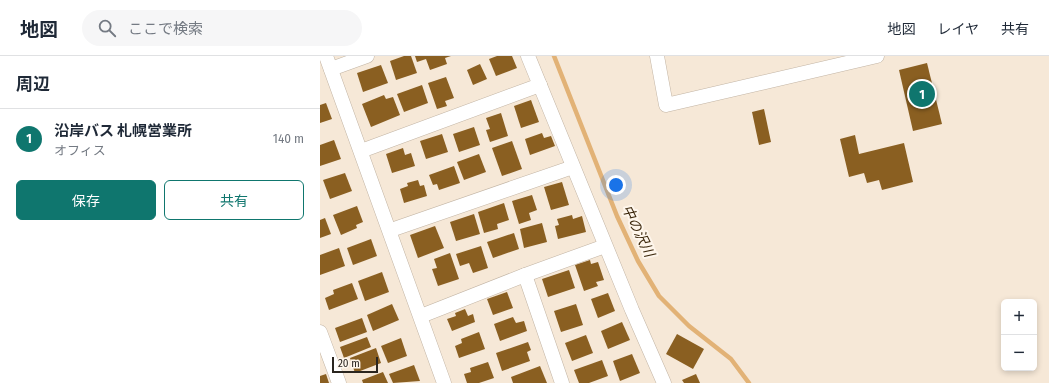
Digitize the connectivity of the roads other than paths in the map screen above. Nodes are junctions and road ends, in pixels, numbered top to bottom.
1 (326, 56) edge
2 (367, 56) edge
3 (528, 56) edge
4 (657, 56) edge
5 (878, 56) edge
6 (332, 69) junction
7 (540, 85) junction
8 (361, 151) junction
9 (573, 167) junction
10 (390, 230) junction
11 (605, 246) junction
12 (524, 275) junction
13 (421, 316) junction
14 (320, 332) edge
15 (339, 383) edge
16 (444, 383) edge
17 (562, 383) edge
18 (664, 383) edge

1 - 6 street
2 - 6 street
3 - 7 street
4 - 5 street
6 - 8 street
7 - 8 street
7 - 9 street
8 - 10 street
9 - 10 street
9 - 11 street
10 - 13 street
11 - 12 street
11 - 18 street
12 - 13 street
12 - 17 street
13 - 16 street
14 - 15 street

